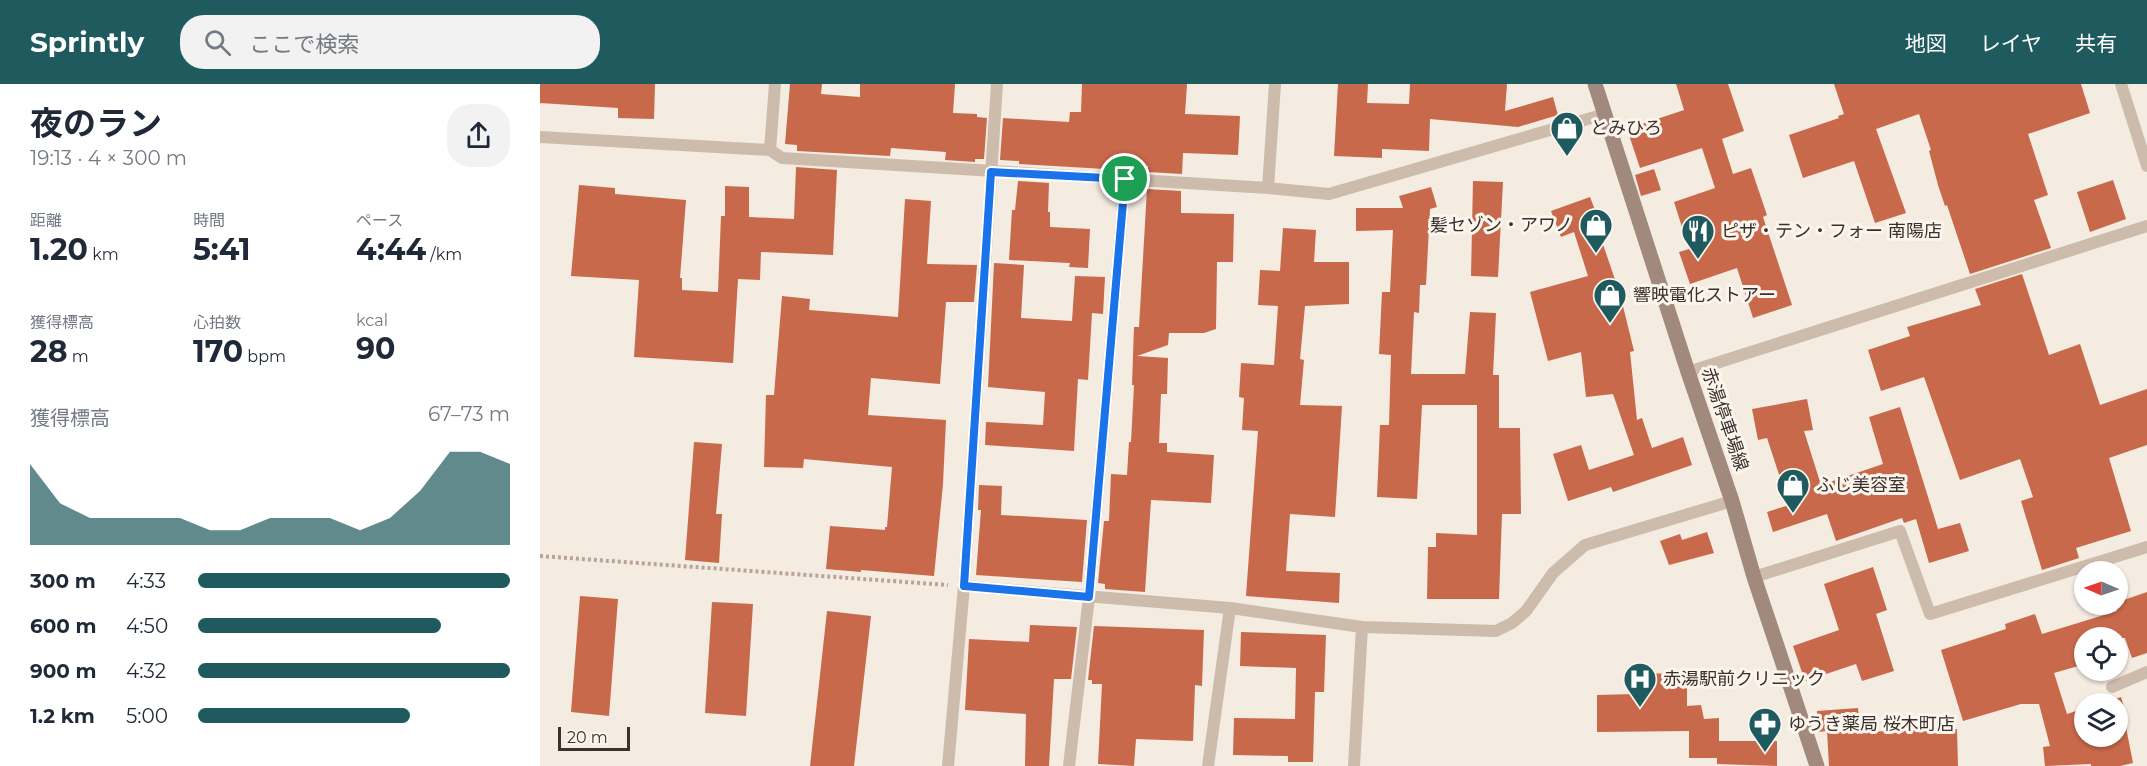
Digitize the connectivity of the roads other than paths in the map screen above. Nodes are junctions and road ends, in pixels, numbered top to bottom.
1 (775, 84) edge
2 (997, 84) edge
3 (1275, 84) edge
4 (1595, 84) edge
5 (2121, 84) edge
6 (1605, 114) junction
7 (540, 137) edge
8 (770, 150) junction
9 (2147, 166) edge
10 (991, 172) junction
11 (1125, 179) junction
12 (1268, 188) junction
13 (2147, 226) edge
14 (1688, 372) junction
15 (1732, 501) junction
16 (2147, 547) edge
17 (1754, 577) junction
18 (964, 586) junction
19 (1089, 597) junction
20 (1230, 608) junction
21 (1362, 627) junction
22 (2147, 672) edge
23 (2112, 687) dead end
24 (948, 766) edge
25 (1069, 766) edge
26 (1208, 766) edge
27 (1354, 766) edge
28 (1817, 766) edge

1 - 8 lane
2 - 10 lane
3 - 12 lane
4 - 6 main road, 赤湯停車場線
5 - 9 lane
6 - 12 lane
6 - 14 main road, 赤湯停車場線
7 - 8 lane
8 - 10 lane
10 - 11 lane
10 - 18 lane
11 - 12 lane
11 - 19 lane
13 - 14 lane
14 - 15 main road, 赤湯停車場線
15 - 17 main road, 赤湯停車場線
15 - 21 lane
16 - 17 lane
17 - 28 main road, 赤湯停車場線
18 - 19 lane
18 - 24 lane
19 - 20 lane
19 - 25 lane
20 - 21 lane
20 - 26 lane
21 - 27 lane
22 - 23 lane

